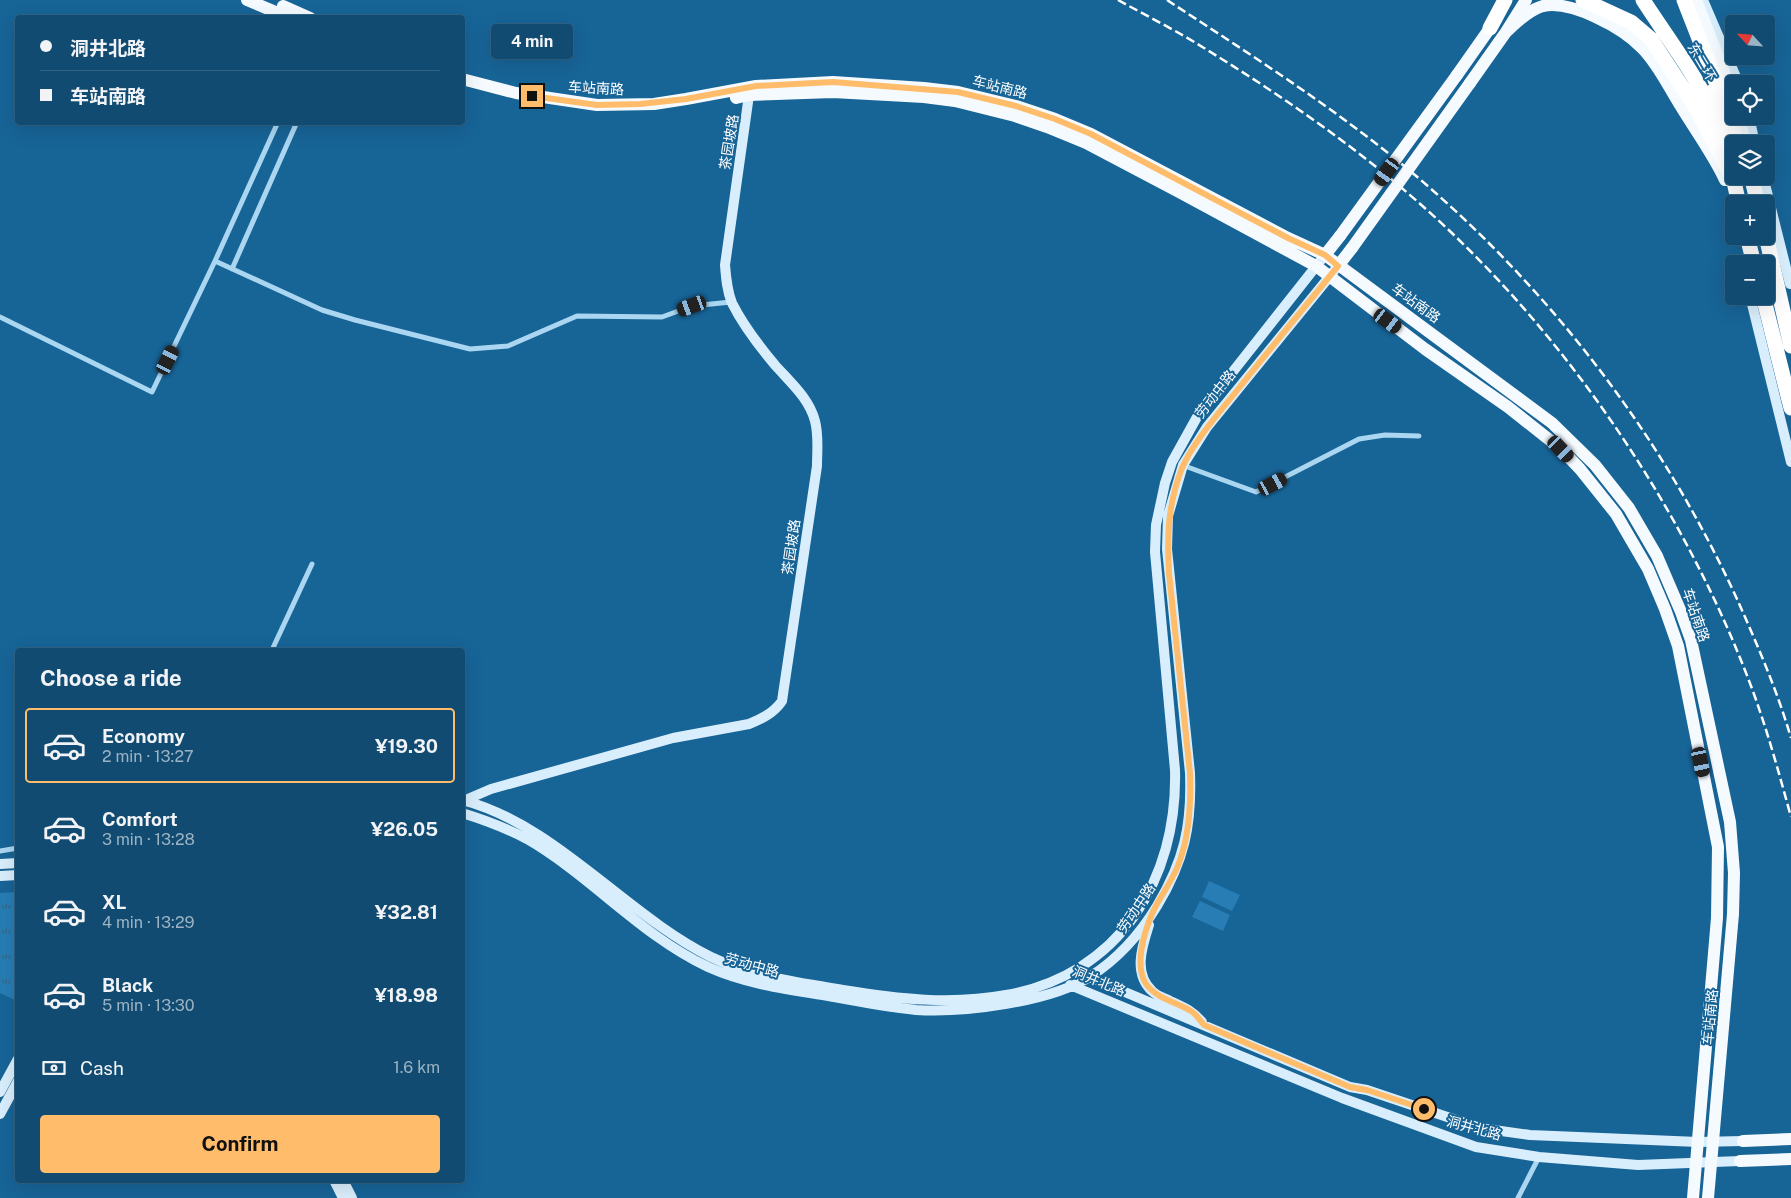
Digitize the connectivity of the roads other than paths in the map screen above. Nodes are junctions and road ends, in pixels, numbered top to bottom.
1 (247, 0) edge
2 (268, 0) edge
3 (1498, 0) edge
4 (1505, 0) edge
5 (1509, 0) edge
6 (1526, 0) edge
7 (1583, 0) edge
8 (1644, 0) edge
9 (1655, 0) edge
10 (1684, 0) edge
11 (1696, 0) edge
12 (1703, 0) edge
13 (283, 15) edge
14 (303, 15) edge
15 (1490, 28) junction
16 (1506, 32) junction
17 (1725, 75) edge
18 (1735, 75) edge
19 (465, 80) edge
20 (465, 87) edge
21 (750, 91) junction
22 (1725, 101) edge
23 (1725, 107) edge
24 (277, 125) edge
25 (296, 125) edge
26 (1725, 146) edge
27 (1725, 164) edge
28 (1765, 185) edge
29 (1733, 195) edge
30 (1769, 245) edge
31 (1770, 245) edge
32 (1325, 255) junction
33 (215, 261) junction
34 (1316, 266) junction
35 (1338, 266) junction
36 (232, 269) junction
37 (1329, 277) junction
38 (1790, 287) edge
39 (732, 302) junction
40 (1752, 305) edge
41 (1765, 305) edge
42 (0, 317) edge
43 (1791, 346) edge
44 (1791, 408) edge
45 (1419, 436) dead end
46 (1172, 462) junction
47 (1791, 462) edge
48 (1183, 465) junction
49 (312, 564) dead end
50 (273, 648) edge
51 (465, 801) edge
52 (465, 801) edge
53 (465, 814) edge
54 (15, 848) edge
55 (0, 851) edge
56 (15, 863) edge
57 (0, 864) edge
58 (15, 875) edge
59 (0, 876) edge
60 (1152, 914) junction
61 (1075, 971) junction
62 (1090, 977) junction
63 (1057, 980) junction
64 (1073, 986) junction
65 (1204, 1025) junction
66 (15, 1064) edge
67 (15, 1086) edge
68 (0, 1092) edge
69 (0, 1114) edge
70 (1791, 1139) edge
71 (1743, 1141) joint
72 (1698, 1142) junction
73 (1714, 1142) junction
74 (1539, 1157) junction
75 (1791, 1160) edge
76 (1712, 1161) junction
77 (1740, 1161) joint
78 (1697, 1162) junction
79 (336, 1183) edge
80 (344, 1183) edge
81 (343, 1198) edge
82 (352, 1198) edge
83 (1518, 1198) edge
84 (1693, 1198) edge
85 (1708, 1198) edge

1 - 13 main road
2 - 14 main road
3 - 15 main road
4 - 15 highway
5 - 15 main road, 劳动中路
6 - 16 main road
7 - 27 highway
8 - 26 highway, 东二环
9 - 23 highway, 东二环
10 - 22 highway
11 - 17 main road
12 - 18 main road
15 - 32 main road, 劳动中路, bridge
16 - 29 main road
16 - 35 main road, 劳动中路, bridge
19 - 21 main road, 车站南路
20 - 21 main road, 车站南路
21 - 32 main road, 车站南路
21 - 34 main road, 车站南路
21 - 39 main road, 茶园坡路
24 - 33 street
25 - 36 street
28 - 38 main road
30 - 43 highway
31 - 38 main road
32 - 34 main road, 劳动中路
32 - 35 main road, 车站南路
33 - 36 street
33 - 42 street
34 - 37 main road, 车站南路
34 - 46 main road, 劳动中路
35 - 37 main road, 劳动中路
35 - 73 main road, 车站南路
36 - 39 street
37 - 48 main road, 劳动中路
37 - 72 main road, 车站南路
39 - 51 main road, 茶园坡路
40 - 47 main road
41 - 44 highway
45 - 48 street
46 - 48 street
46 - 61 main road, 劳动中路
48 - 60 main road, 劳动中路
49 - 50 street
52 - 63 main road, 劳动中路
53 - 64 main road, 劳动中路
54 - 55 street
56 - 57 main road
58 - 59 main road
60 - 62 main road, 劳动中路
60 - 65 main road
61 - 62 main road, 洞井北路
61 - 63 main road, 劳动中路
62 - 64 main road, 劳动中路
62 - 65 main road, 洞井北路
63 - 64 main road, 洞井北路
64 - 74 main road, 洞井北路
65 - 72 main road, 洞井北路
66 - 68 main road
67 - 69 main road
70 - 71 main road, 洞井北路
71 - 73 main road, 洞井北路
72 - 73 main road, 洞井北路
72 - 78 main road, 车站南路
73 - 76 main road, 车站南路
74 - 78 main road, 洞井北路
74 - 83 street
75 - 77 main road, 洞井北路
76 - 77 main road, 洞井北路
76 - 78 main road, 洞井北路
76 - 85 main road, 车站南路
78 - 84 main road, 车站南路
79 - 81 main road
80 - 82 main road

